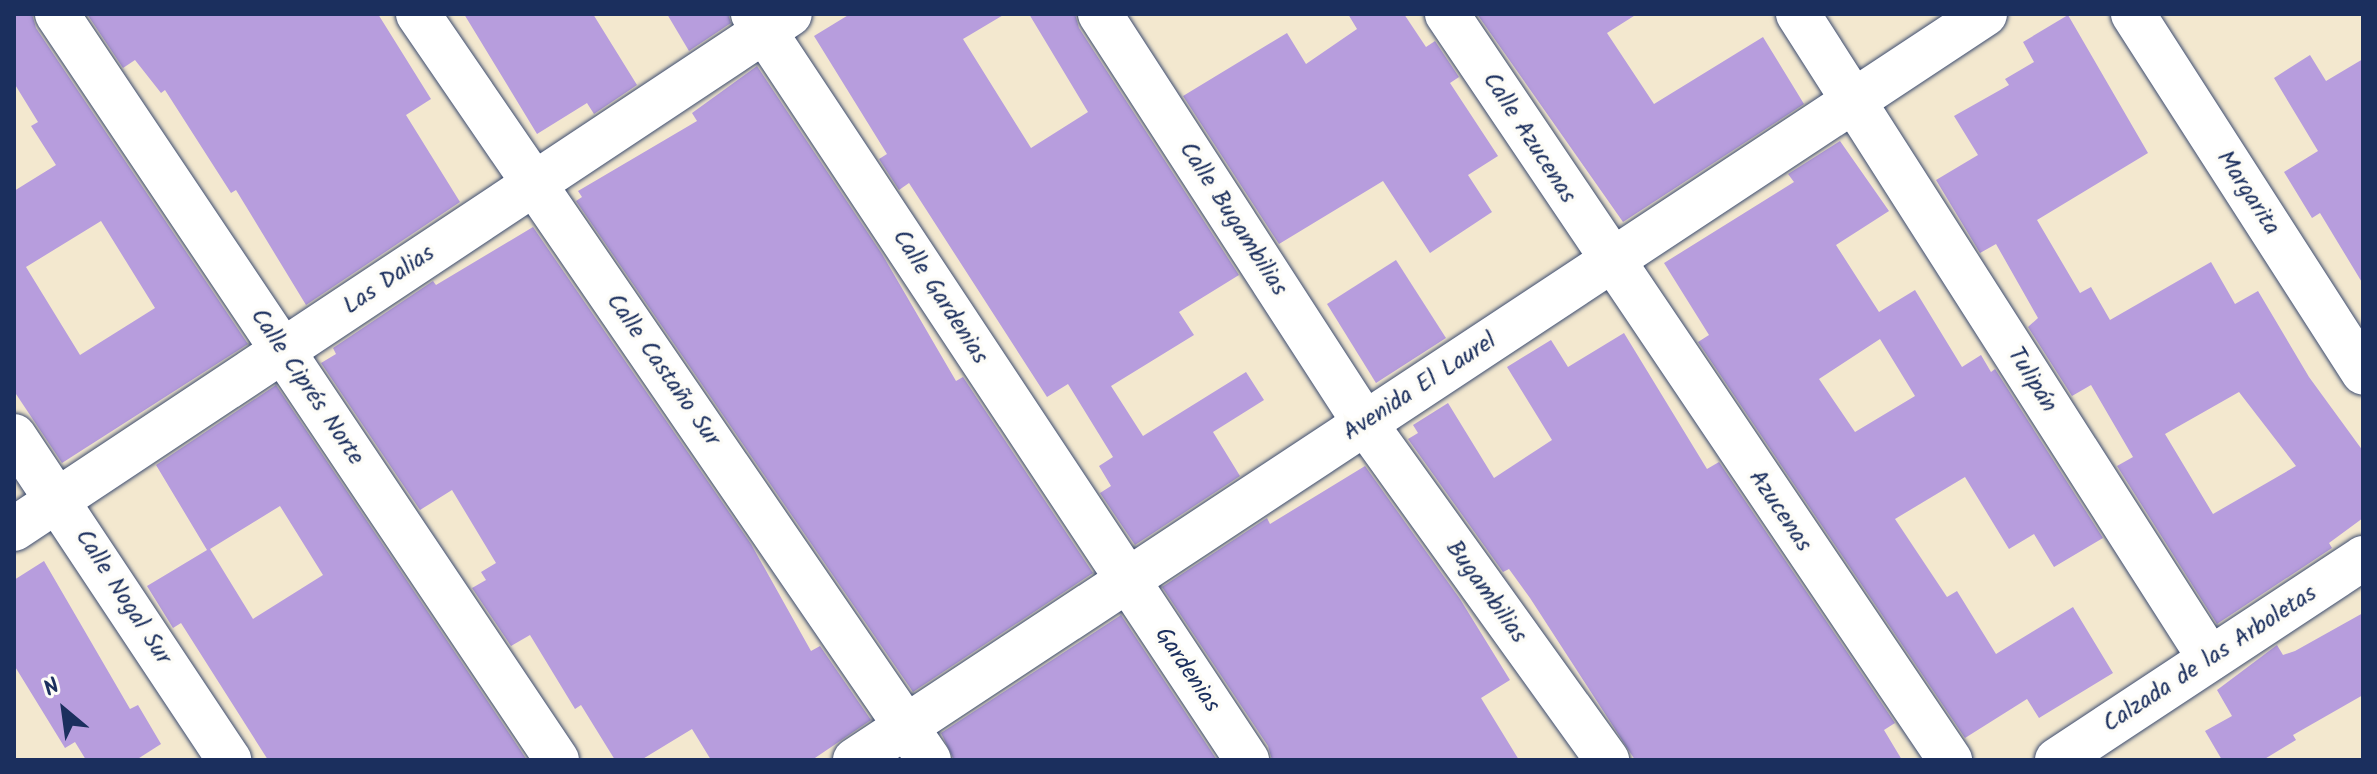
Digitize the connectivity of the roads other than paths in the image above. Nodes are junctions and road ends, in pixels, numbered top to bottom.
1 (57, 14) edge
2 (418, 14) edge
3 (1100, 14) edge
4 (1447, 14) edge
5 (1798, 14) edge
6 (1985, 14) edge
7 (2133, 14) edge
8 (769, 20) edge
9 (1854, 100) junction
10 (535, 184) junction
11 (1610, 262) junction
12 (283, 351) junction
13 (2363, 372) edge
14 (1365, 423) junction
15 (14, 436) edge
16 (59, 500) junction
17 (14, 529) edge
18 (2363, 558) edge
19 (1127, 580) junction
20 (2210, 659) junction
21 (918, 743) edge
22 (229, 760) edge
23 (557, 760) edge
24 (855, 760) edge
25 (1247, 760) edge
26 (1607, 760) edge
27 (1950, 760) edge
28 (2057, 760) edge

1 - 12 street, Calle Ciprés Norte
2 - 10 street, Calle Castaño Sur
3 - 14 street, Calle Bugambilias
4 - 11 street, Calle Azucenas
5 - 9 street, Tulipán
6 - 9 street, Avenida El Laurel
7 - 13 street, Margarita
8 - 10 street, Las Dalias
8 - 19 street, Calle Gardenias
9 - 11 street, Avenida El Laurel
9 - 20 street, Tulipán
10 - 12 street, Las Dalias
10 - 21 street, Calle Castaño Sur
11 - 14 street, Avenida El Laurel
11 - 27 street, Azucenas
12 - 16 street, Las Dalias
12 - 23 street, Calle Ciprés Norte
14 - 19 street, Avenida El Laurel
14 - 26 street, Bugambilias
15 - 16 street, Calle Nogal Sur
16 - 17 street, Las Dalias
16 - 22 street, Calle Nogal Sur
18 - 20 street, Calzada de las Arboletas
19 - 21 street, Avenida El Laurel
19 - 25 street, Gardenias
20 - 28 street, Calzada de las Arboletas
21 - 24 street, Avenida El Laurel

